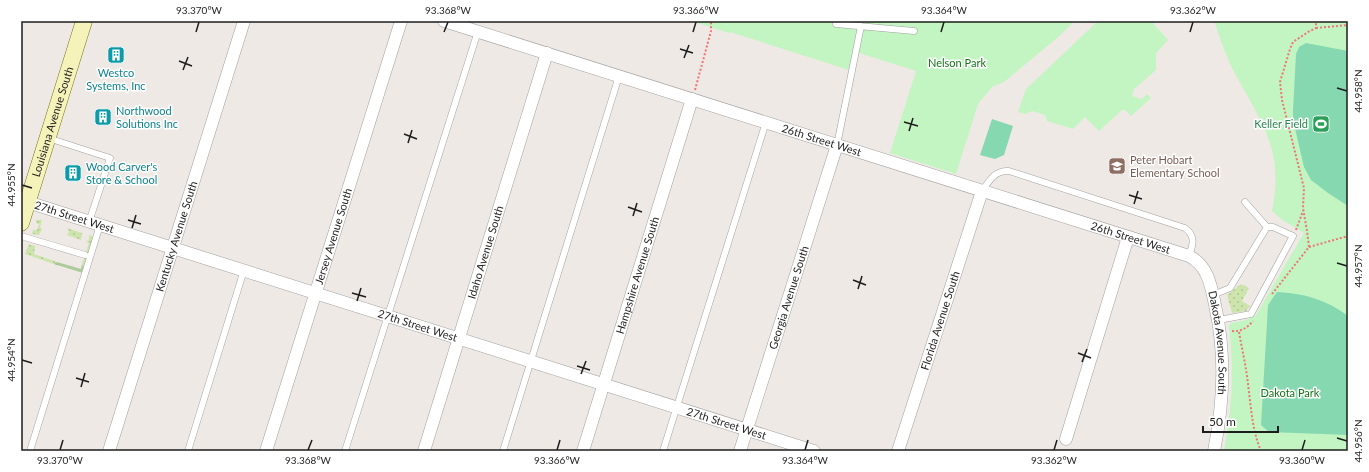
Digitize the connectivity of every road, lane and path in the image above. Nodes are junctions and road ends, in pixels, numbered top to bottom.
1 (84, 21) edge
2 (244, 21) edge
3 (401, 21) edge
4 (444, 21) edge
5 (711, 21) edge
6 (1316, 21) edge
7 (836, 24) dead end
8 (1348, 25) edge
9 (861, 26) junction
10 (1316, 28) junction
11 (478, 31) junction
12 (914, 31) dead end
13 (547, 53) junction
14 (620, 76) junction
15 (692, 99) junction
16 (766, 122) junction
17 (48, 137) junction
18 (837, 145) junction
19 (982, 191) junction
20 (24, 201) edge
21 (1245, 202) dead end
22 (1303, 211) junction
23 (21, 223) edge
24 (95, 223) junction
25 (1267, 227) junction
26 (21, 236) edge
27 (1293, 236) junction
28 (1348, 236) edge
29 (1128, 237) junction
30 (1309, 247) junction
31 (172, 248) junction
32 (85, 255) dead end
33 (1193, 259) junction
34 (244, 270) junction
35 (316, 293) junction
36 (1213, 295) junction
37 (1270, 297) dead end
38 (387, 316) junction
39 (1257, 318) dead end
40 (1219, 320) junction
41 (1232, 331) dead end
42 (1239, 332) junction
43 (459, 339) junction
44 (530, 361) junction
45 (604, 384) junction
46 (676, 407) junction
47 (746, 430) junction
48 (1066, 439) dead end
49 (30, 451) edge
50 (109, 451) edge
51 (188, 451) edge
52 (266, 451) edge
53 (345, 451) edge
54 (424, 451) edge
55 (502, 451) edge
56 (583, 451) edge
57 (663, 451) edge
58 (740, 451) edge
59 (814, 451) edge
60 (898, 451) edge
61 (1214, 451) edge
62 (1261, 451) edge

1 - 17 main road, Louisiana Avenue South
2 - 31 street, Kentucky Avenue South
3 - 35 street, Jersey Avenue South
4 - 11 street, 26th Street West
5 - 15 path
6 - 10 path
7 - 9 lane
8 - 10 path
9 - 12 lane
9 - 18 lane
10 - 22 path
11 - 13 street, 26th Street West
11 - 38 lane
13 - 14 street, 26th Street West
13 - 43 street, Idaho Avenue South
14 - 15 street, 26th Street West
14 - 44 lane
15 - 16 street, 26th Street West
15 - 45 street, Hampshire Avenue South
16 - 18 street, 26th Street West
16 - 46 lane
17 - 20 main road, Louisiana Avenue South
17 - 24 lane
18 - 19 street, 26th Street West
18 - 47 street, Georgia Avenue South
19 - 29 street, 26th Street West
19 - 33 lane
19 - 60 street, Florida Avenue South
20 - 23 main road, Louisiana Avenue South
20 - 24 street, 27th Street West
21 - 25 lane
22 - 27 path
22 - 30 path
24 - 31 street, 27th Street West
24 - 49 lane
25 - 27 lane
25 - 36 lane
26 - 32 lane
27 - 40 lane
28 - 30 path
29 - 33 street, 26th Street West
29 - 48 street
30 - 37 path
31 - 34 street, 27th Street West
31 - 50 street, Kentucky Avenue South
33 - 36 street, Dakota Avenue South
34 - 35 street, 27th Street West
34 - 51 lane
35 - 38 street, 27th Street West
35 - 52 street, Jersey Avenue South
36 - 40 street, Dakota Avenue South
38 - 43 street, 27th Street West
38 - 53 lane
39 - 42 path
40 - 61 street, Dakota Avenue South
41 - 42 path
42 - 62 path
43 - 44 street, 27th Street West
43 - 54 street, Idaho Avenue South
44 - 45 street, 27th Street West
44 - 55 lane
45 - 46 street, 27th Street West
45 - 56 street, Hampshire Avenue South
46 - 47 street, 27th Street West
46 - 57 lane
47 - 58 street, Georgia Avenue South
47 - 59 street, 27th Street West

